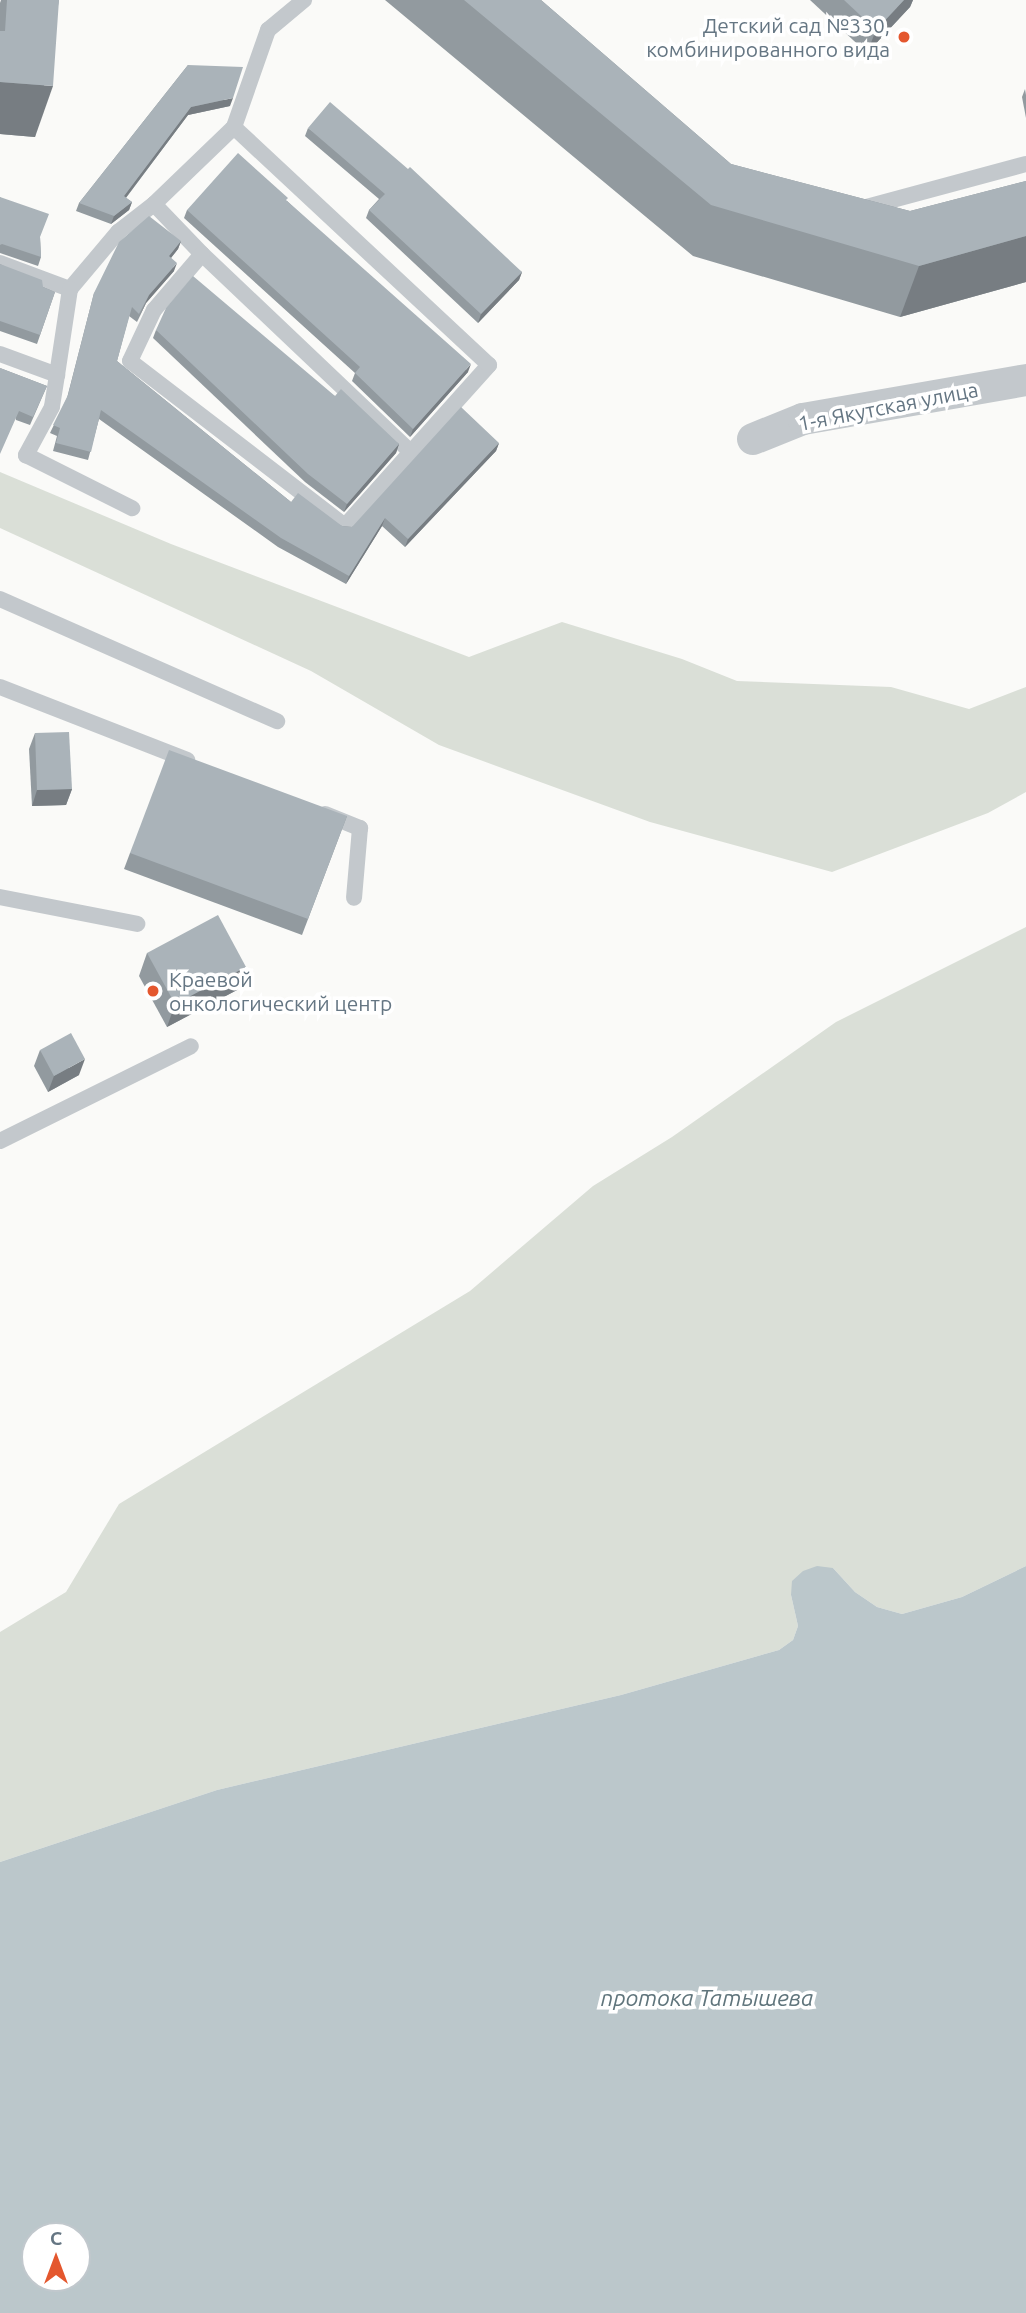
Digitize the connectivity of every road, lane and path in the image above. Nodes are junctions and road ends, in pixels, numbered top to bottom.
1 (304, 0) edge
2 (234, 127) junction
3 (1026, 164) edge
4 (154, 204) junction
5 (838, 208) edge
6 (202, 254) junction
7 (0, 262) edge
8 (71, 289) junction
9 (0, 354) edge
10 (57, 375) junction
11 (1026, 380) edge
12 (753, 439) dead end
13 (411, 452) junction
14 (132, 508) dead end
15 (0, 599) edge
16 (0, 687) edge
17 (276, 721) dead end
18 (206, 768) edge
19 (309, 808) edge
20 (0, 897) edge
21 (354, 898) dead end
22 (137, 924) dead end
23 (191, 1046) dead end
24 (0, 1141) edge

1 - 2 lane
2 - 4 lane
2 - 13 lane
3 - 5 lane
4 - 6 lane
4 - 8 lane
6 - 13 lane
6 - 13 lane
7 - 8 lane
8 - 10 lane
9 - 10 lane
10 - 14 lane
11 - 12 street, 1-я Якутская улица
15 - 17 lane
16 - 18 lane
19 - 21 lane
20 - 22 lane
23 - 24 lane

